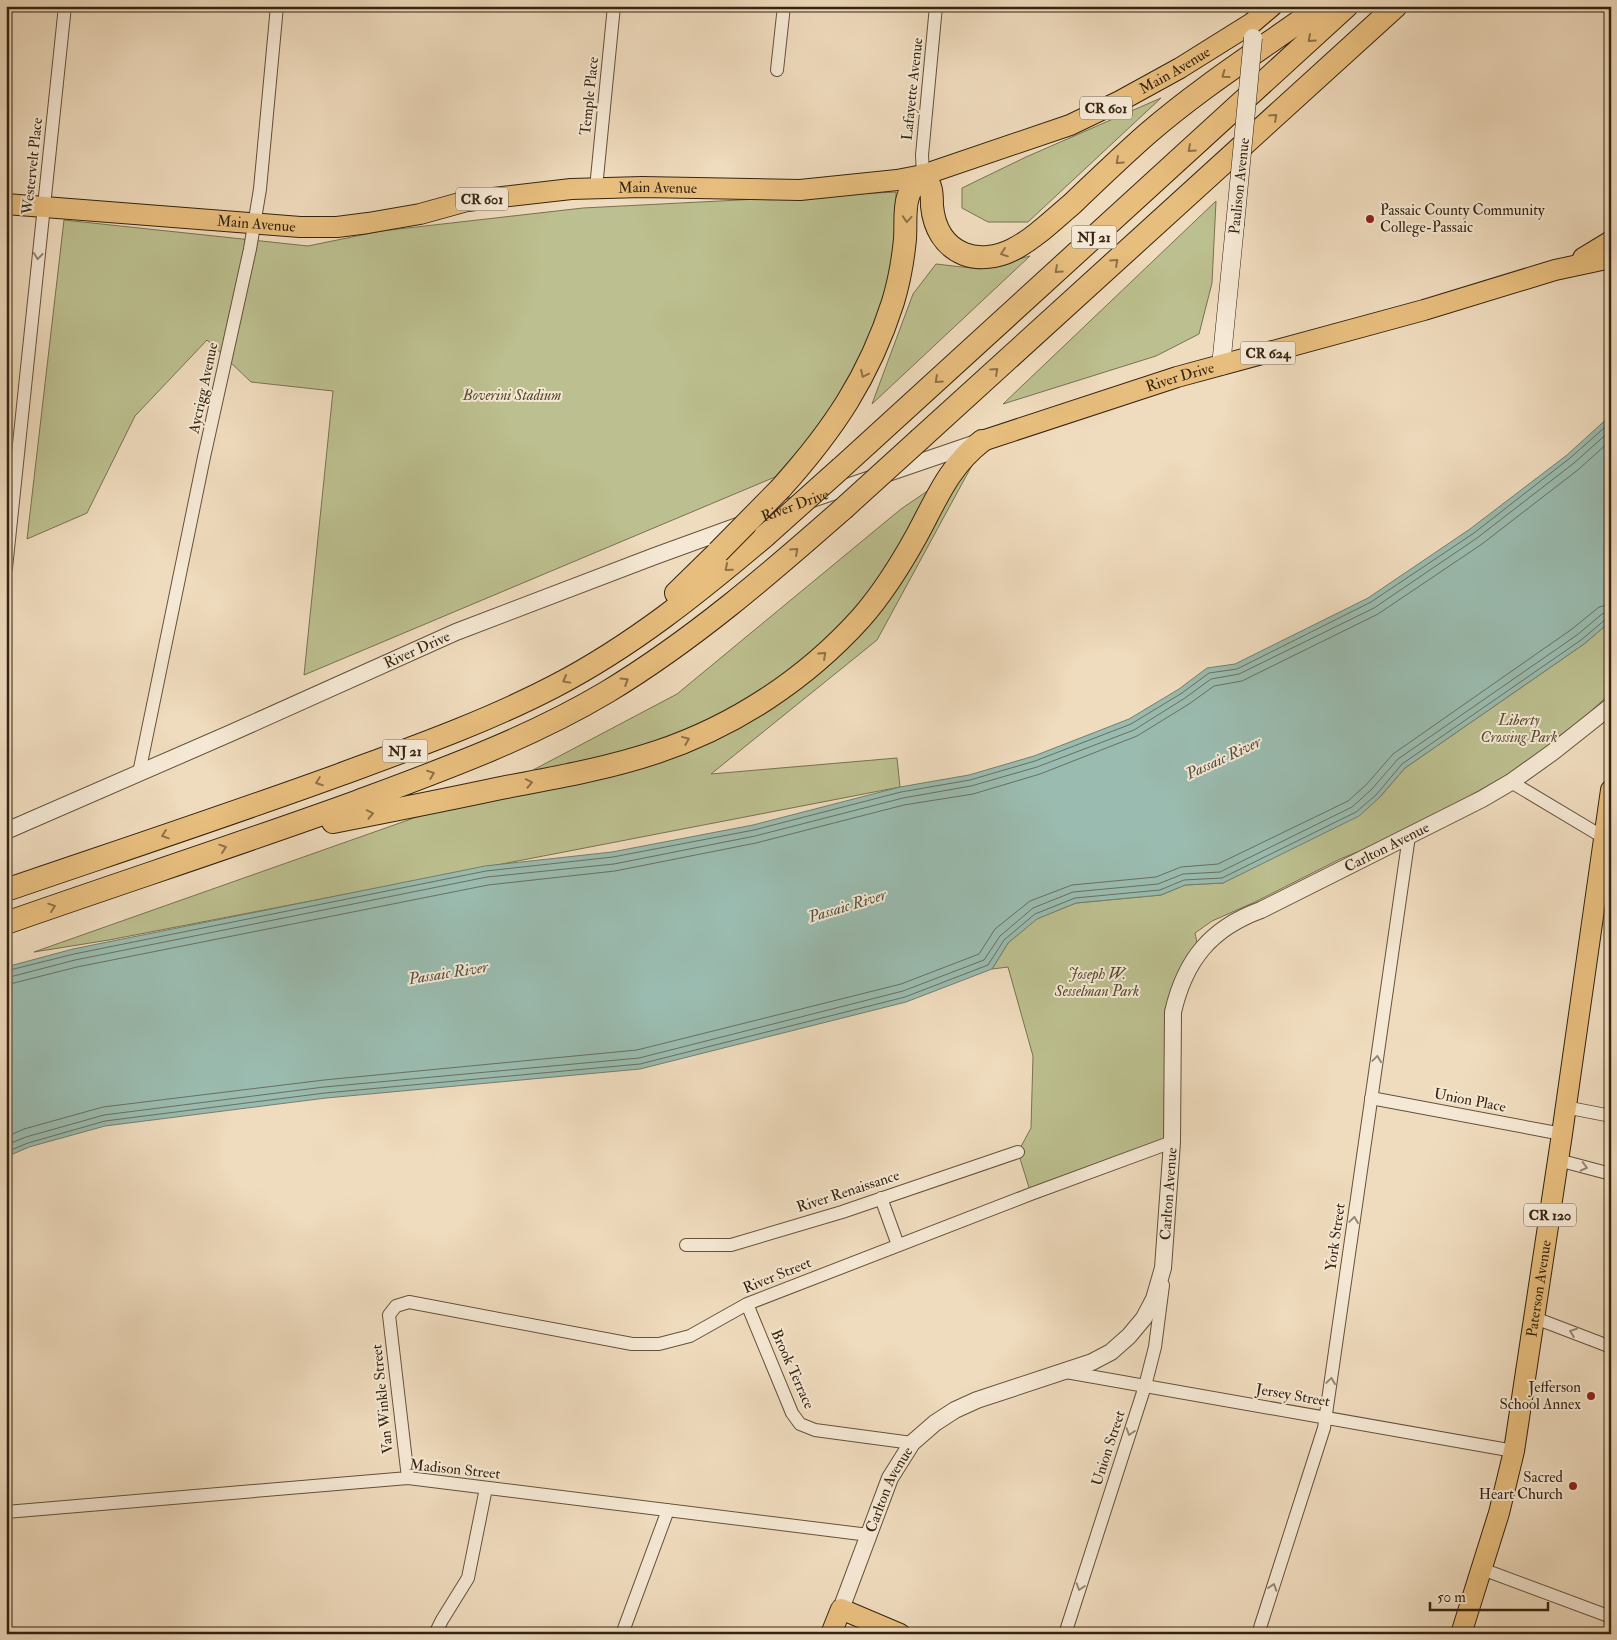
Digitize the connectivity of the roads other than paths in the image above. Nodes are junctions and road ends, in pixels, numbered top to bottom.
1 (65, 6) edge
2 (277, 6) edge
3 (614, 6) edge
4 (784, 6) edge
5 (936, 6) edge
6 (1272, 6) edge
7 (1321, 6) edge
8 (1347, 6) edge
9 (1396, 6) edge
10 (1253, 22) edge
11 (777, 70) dead end
12 (923, 175) junction
13 (596, 188) junction
14 (6, 204) edge
15 (44, 207) junction
16 (254, 223) junction
17 (1611, 241) edge
18 (1611, 258) edge
19 (1555, 270) junction
20 (1221, 366) junction
21 (982, 441) junction
22 (7, 563) edge
23 (591, 666) junction
24 (1611, 706) edge
25 (139, 773) junction
26 (1510, 782) junction
27 (1611, 790) edge
28 (6, 831) edge
29 (1409, 836) junction
30 (254, 837) junction
31 (1603, 837) junction
32 (6, 890) edge
33 (6, 923) edge
34 (1371, 1098) junction
35 (1565, 1107) junction
36 (1611, 1116) edge
37 (1562, 1134) junction
38 (1172, 1142) junction
39 (1018, 1152) dead end
40 (1558, 1160) junction
41 (1611, 1174) edge
42 (881, 1198) junction
43 (686, 1245) dead end
44 (898, 1245) junction
45 (1163, 1268) junction
46 (747, 1304) junction
47 (389, 1316) joint
48 (1534, 1318) junction
49 (1611, 1347) edge
50 (1066, 1372) junction
51 (1145, 1386) junction
52 (1326, 1418) junction
53 (912, 1443) junction
54 (1514, 1451) junction
55 (408, 1478) junction
56 (486, 1488) junction
57 (668, 1510) junction
58 (6, 1512) edge
59 (869, 1534) junction
60 (1482, 1569) junction
61 (840, 1609) junction
62 (1611, 1617) edge
63 (435, 1634) edge
64 (622, 1634) edge
65 (831, 1634) edge
66 (900, 1634) edge
67 (1065, 1634) edge
68 (1258, 1634) edge
69 (1461, 1634) edge

1 - 15 street, Westervelt Place
2 - 16 street, Aycrigg Avenue
3 - 13 street, Temple Place
4 - 11 street
5 - 12 street, Lafayette Avenue
6 - 10 main road, Main Avenue / CR 601
7 -> 12 highway
8 -> 23 highway, NJ 21, bridge
30 -> 9 highway, NJ 21, bridge
10 - 12 main road, Main Avenue / CR 601
10 - 20 main road, Paulison Avenue, bridge
12 - 13 main road, Main Avenue / CR 601
12 -> 23 highway, bridge
13 - 16 main road, Main Avenue / CR 601
14 - 15 main road, Main Avenue / CR 601
15 - 16 main road, Main Avenue / CR 601
15 -> 22 street, Westervelt Place
16 - 25 street, Aycrigg Avenue
17 - 19 main road
18 - 19 main road, River Drive / CR 624
19 - 20 main road, River Drive / CR 624
20 - 21 main road, River Drive / CR 624
21 - 25 street, River Drive / CR 624
30 -> 21 highway
23 -> 32 highway, NJ 21
24 - 26 street, Carlton Avenue
25 - 28 street, River Drive / CR 624
26 - 29 street, Carlton Avenue
26 - 31 street
27 - 31 main road, Paterson Avenue / CR 120
34 -> 29 street, York Street
29 - 38 street, Carlton Avenue
33 -> 30 highway, NJ 21
31 - 35 main road, Paterson Avenue / CR 120
34 - 37 street, Union Place
52 -> 34 street, York Street
35 - 36 street
35 - 37 main road, Paterson Avenue / CR 120
37 - 40 main road, Paterson Avenue / CR 120
38 - 44 street, River Street
38 - 45 street, Carlton Avenue
39 - 42 street, River Renaissance
40 -> 41 street
40 - 48 main road, Paterson Avenue / CR 120
42 - 43 street, River Renaissance
42 - 44 street
44 - 46 street, River Street
45 - 50 street, Carlton Avenue
45 - 51 street, Union Street
46 - 47 street, River Street
46 - 53 street, Brook Terrace
47 - 55 street, Van Winkle Street
49 -> 48 street
48 - 54 main road, Paterson Avenue / CR 120
50 - 51 street, Jersey Street
50 - 53 street, Carlton Avenue
51 - 52 street, Jersey Street
51 -> 67 street, Union Street
52 - 54 street, Jersey Street
68 -> 52 street, York Street
53 - 59 street, Carlton Avenue
54 - 60 main road, Paterson Avenue / CR 120
55 - 56 street, Madison Street
55 - 58 street, Madison Street
56 - 57 street, Madison Street
56 - 63 street
57 - 59 street, Madison Street
57 - 64 street
59 - 61 street, Carlton Avenue
60 - 62 street
60 - 69 main road, Paterson Avenue / CR 120
61 - 65 main road, Carlton Avenue
61 - 66 main road

